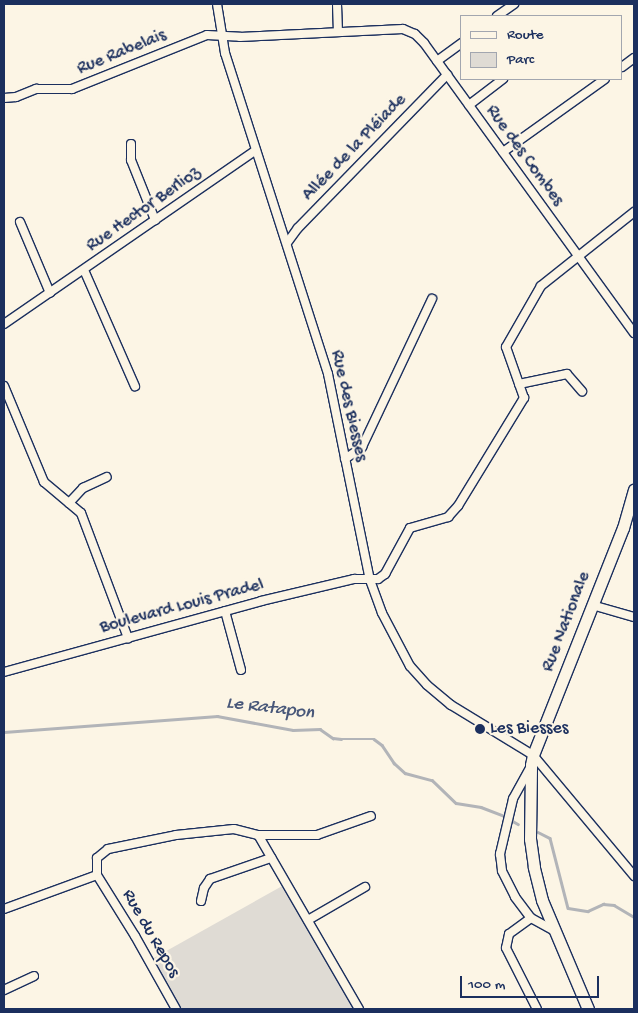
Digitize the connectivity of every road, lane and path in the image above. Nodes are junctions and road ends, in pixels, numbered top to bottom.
1 (217, 4) edge
2 (337, 4) edge
3 (514, 4) edge
4 (498, 15) edge
5 (338, 32) junction
6 (221, 34) junction
7 (460, 44) edge
8 (634, 58) edge
9 (437, 61) junction
10 (623, 66) edge
11 (447, 75) junction
12 (502, 80) edge
13 (604, 80) edge
14 (5, 99) edge
15 (469, 105) junction
16 (131, 144) dead end
17 (255, 151) junction
18 (503, 152) junction
19 (634, 212) edge
20 (156, 220) junction
21 (20, 222) dead end
22 (287, 243) junction
23 (578, 256) junction
24 (84, 270) junction
25 (50, 293) junction
26 (432, 299) dead end
27 (4, 324) edge
28 (634, 333) edge
29 (519, 384) junction
30 (4, 386) edge
31 (136, 386) dead end
32 (582, 391) dead end
33 (345, 459) junction
34 (107, 477) dead end
35 (634, 490) edge
36 (69, 503) junction
37 (370, 580) junction
38 (592, 605) junction
39 (225, 611) junction
40 (634, 617) edge
41 (128, 638) junction
42 (241, 670) dead end
43 (4, 672) edge
44 (532, 760) junction
45 (371, 816) dead end
46 (258, 835) junction
47 (272, 858) junction
48 (97, 875) junction
49 (634, 876) edge
50 (365, 887) dead end
51 (201, 901) dead end
52 (4, 909) edge
53 (531, 918) junction
54 (308, 920) junction
55 (554, 930) junction
56 (34, 976) dead end
57 (4, 990) edge
58 (176, 1009) edge
59 (359, 1009) edge
60 (537, 1009) edge
61 (588, 1009) edge

1 - 6 street, Rue des Biesses
2 - 5 street
3 - 4 street
5 - 6 street, Rue des Combes
5 - 9 street, Rue des Combes
6 - 14 street, Rue Rabelais
6 - 17 street, Rue des Biesses
7 - 9 street
8 - 10 street
9 - 11 street, Rue des Combes
11 - 15 street, Rue des Combes
11 - 22 street, Allée de la Pléiade
12 - 15 street
13 - 18 street
15 - 18 street, Rue des Combes
16 - 20 street
17 - 20 street, Rue Hector Berlioz
17 - 22 street, Rue des Biesses
18 - 23 street, Rue des Combes
19 - 23 street
20 - 24 street, Rue Hector Berlioz
21 - 25 street
22 - 33 street, Rue des Biesses
23 - 28 street, Rue des Combes
23 - 29 street
24 - 25 street, Rue Hector Berlioz
24 - 31 street
25 - 27 street, Rue Hector Berlioz
26 - 33 street
29 - 32 street
29 - 37 street
30 - 36 street
33 - 37 street, Rue des Biesses
34 - 36 street
35 - 38 main road, Rue Nationale
36 - 41 street
37 - 39 street, Boulevard Louis Pradel
37 - 44 street, Rue des Biesses
38 - 40 street
38 - 44 main road, Rue Nationale
39 - 41 street, Boulevard Louis Pradel
39 - 42 street
41 - 43 street, Boulevard Louis Pradel
44 - 49 street, Rue des Biesses
44 - 53 street, Rue Nationale
44 - 55 main road, Rue Nationale
45 - 46 street
46 - 47 street
46 - 48 street
47 - 51 street
47 - 54 street
48 - 52 street
48 - 58 street, Rue du Repos
50 - 54 street
53 - 55 street, Rue Nationale
53 - 60 street
54 - 59 street
55 - 61 main road, Rue Nationale
56 - 57 street

